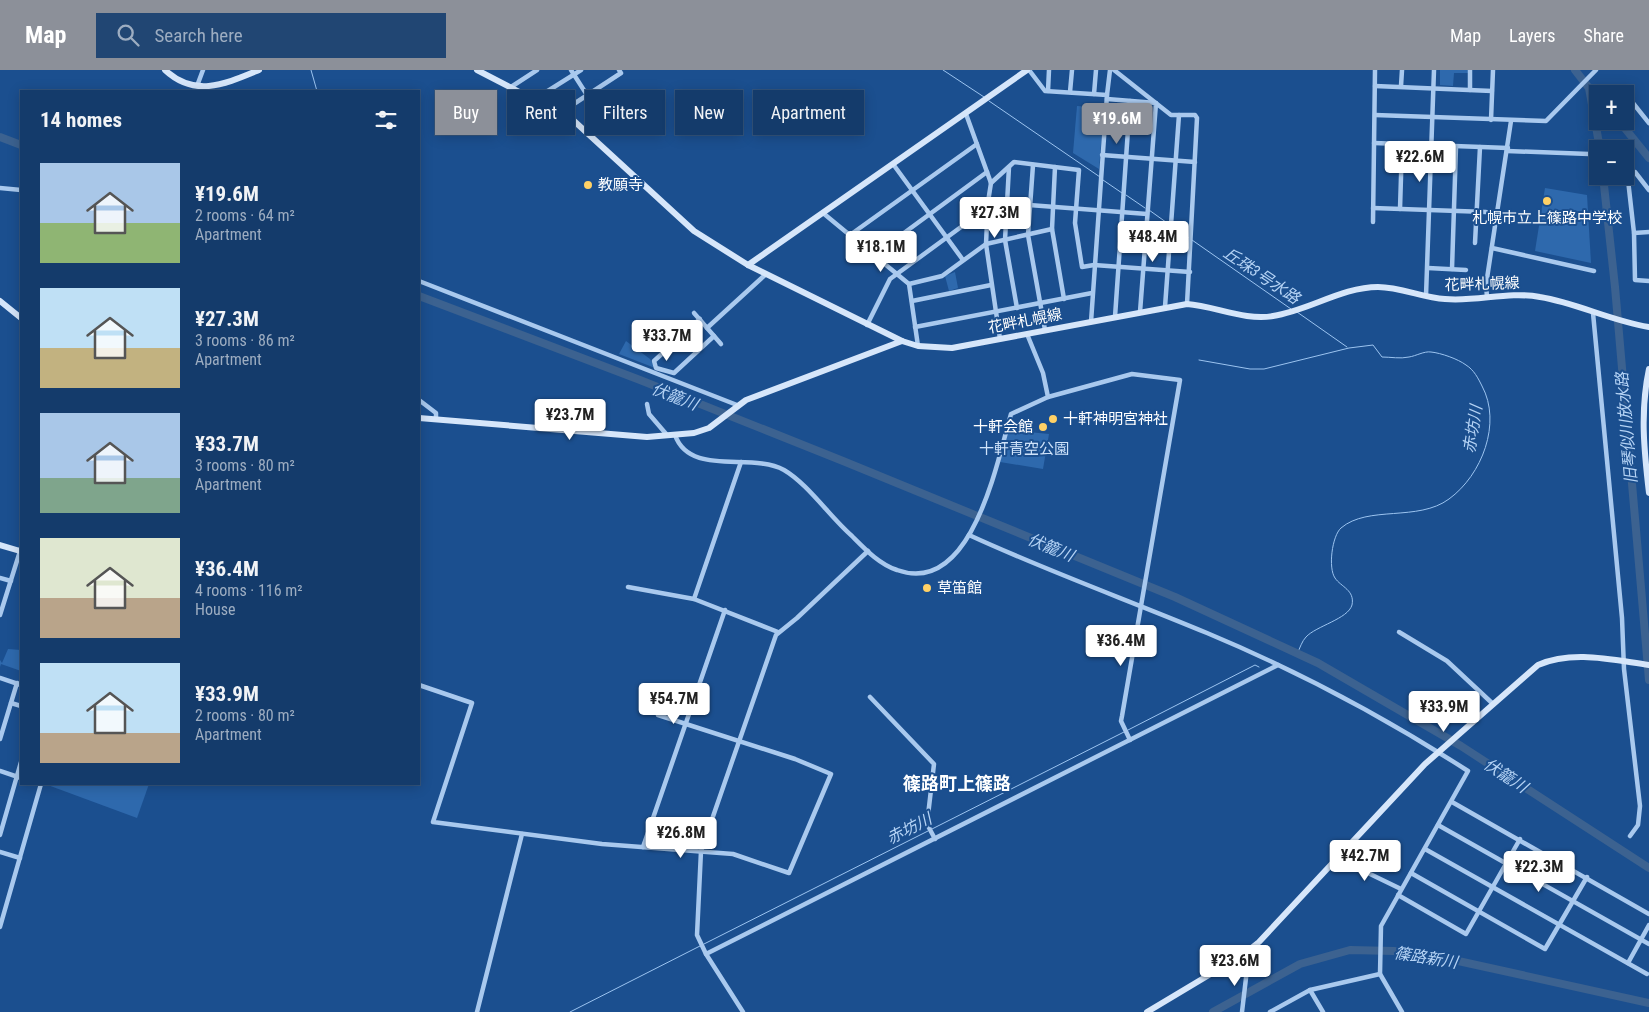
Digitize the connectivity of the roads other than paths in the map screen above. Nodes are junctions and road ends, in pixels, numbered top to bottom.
1 (165, 70) edge
2 (177, 70) edge
3 (203, 70) edge
4 (259, 70) edge
5 (477, 70) edge
6 (537, 70) edge
7 (581, 70) edge
8 (619, 70) edge
9 (1028, 70) edge
10 (1049, 70) edge
11 (1072, 70) edge
12 (1096, 70) edge
13 (1110, 70) edge
14 (1114, 70) edge
15 (1375, 70) edge
16 (1402, 70) edge
17 (1434, 70) edge
18 (1470, 70) edge
19 (1493, 70) edge
20 (1596, 70) edge
21 (572, 72) edge
22 (174, 79) junction
23 (197, 86) junction
24 (1375, 86) junction
25 (1402, 86) junction
26 (511, 87) junction
27 (1434, 88) junction
28 (210, 89) edge
29 (517, 90) edge
30 (547, 90) edge
31 (595, 90) edge
32 (1470, 90) junction
33 (1048, 91) junction
34 (1492, 91) junction
35 (585, 92) edge
36 (1070, 92) junction
37 (1094, 94) junction
38 (1107, 97) junction
39 (1130, 101) junction
40 (1156, 103) junction
41 (1634, 104) edge
42 (966, 114) junction
43 (1179, 115) junction
44 (1375, 115) junction
45 (1432, 117) junction
46 (1491, 120) junction
47 (1511, 121) junction
48 (575, 123) edge
49 (1649, 123) edge
50 (1374, 143) junction
51 (977, 144) junction
52 (1402, 145) junction
53 (1431, 146) junction
54 (1456, 147) junction
55 (1480, 147) junction
56 (1508, 150) junction
57 (1589, 154) dead end
58 (1102, 155) junction
59 (1126, 156) junction
60 (1151, 159) junction
61 (1176, 160) junction
62 (1195, 162) junction
63 (893, 164) junction
64 (1033, 165) junction
65 (1009, 167) junction
66 (1055, 167) junction
67 (987, 172) junction
68 (991, 183) junction
69 (0, 188) edge
70 (20, 190) edge
71 (912, 190) junction
72 (1649, 190) edge
73 (988, 202) junction
74 (1006, 204) junction
75 (1029, 205) junction
76 (1052, 207) junction
77 (987, 208) junction
78 (1373, 208) junction
79 (1076, 209) junction
80 (1400, 209) junction
81 (1429, 209) junction
82 (1098, 210) junction
83 (1453, 210) junction
84 (1147, 211) junction
85 (823, 212) junction
86 (1122, 212) junction
87 (1477, 212) junction
88 (1486, 212) dead end
89 (929, 214) junction
90 (1373, 222) dead end
91 (1052, 229) junction
92 (1649, 232) edge
93 (1634, 233) junction
94 (850, 235) junction
95 (1028, 235) junction
96 (946, 238) junction
97 (1005, 240) junction
98 (1475, 243) dead end
99 (986, 244) junction
100 (1492, 248) junction
101 (874, 255) junction
102 (963, 260) junction
103 (748, 264) junction
104 (1094, 266) junction
105 (1118, 267) junction
106 (1143, 268) junction
107 (1428, 268) junction
108 (1452, 269) junction
109 (1167, 270) junction
110 (1466, 270) dead end
111 (1594, 271) dead end
112 (1190, 272) junction
113 (896, 273) junction
114 (766, 274) junction
115 (420, 281) edge
116 (1649, 281) edge
117 (909, 284) junction
118 (991, 285) junction
119 (1092, 293) junction
120 (1426, 296) junction
121 (1487, 297) junction
122 (1064, 299) junction
123 (0, 301) edge
124 (912, 301) junction
125 (1041, 303) junction
126 (1187, 304) junction
127 (1165, 307) junction
128 (1017, 308) junction
129 (996, 312) junction
130 (1140, 312) junction
131 (694, 313) dead end
132 (1593, 313) junction
133 (20, 317) edge
134 (1114, 317) junction
135 (700, 319) junction
136 (1091, 322) junction
137 (867, 325) junction
138 (915, 327) junction
139 (1649, 327) edge
140 (707, 328) junction
141 (1045, 330) junction
142 (1027, 334) junction
143 (714, 336) junction
144 (1000, 339) junction
145 (902, 341) junction
146 (721, 344) dead end
147 (918, 346) junction
148 (1649, 369) edge
149 (1647, 387) edge
150 (1048, 397) junction
151 (420, 401) edge
152 (647, 404) dead end
153 (736, 406) junction
154 (420, 418) edge
155 (436, 419) junction
156 (675, 434) junction
157 (667, 435) junction
158 (1647, 451) edge
159 (741, 462) junction
160 (1648, 470) edge
161 (1649, 493) edge
162 (969, 535) junction
163 (0, 545) edge
164 (20, 550) edge
165 (868, 551) junction
166 (20, 553) edge
167 (0, 578) edge
168 (10, 581) junction
169 (628, 587) dead end
170 (694, 599) junction
171 (1142, 604) junction
172 (725, 610) junction
173 (1, 612) edge
174 (778, 632) junction
175 (1399, 632) dead end
176 (1627, 662) junction
177 (1278, 665) junction
178 (1649, 665) edge
179 (0, 678) edge
180 (19, 684) edge
181 (420, 685) edge
182 (870, 697) dead end
183 (11, 703) junction
184 (1492, 703) junction
185 (20, 706) edge
186 (658, 715) dead end
187 (685, 723) junction
188 (0, 739) edge
189 (1130, 740) junction
190 (740, 742) junction
191 (1438, 752) junction
192 (0, 771) edge
193 (19, 778) edge
194 (39, 785) edge
195 (1452, 802) junction
196 (1438, 825) junction
197 (522, 834) junction
198 (0, 835) edge
199 (1630, 836) dead end
200 (934, 837) junction
201 (1520, 839) junction
202 (643, 847) junction
203 (1425, 849) junction
204 (701, 851) junction
205 (0, 852) edge
206 (20, 858) junction
207 (1337, 858) junction
208 (1506, 863) junction
209 (1411, 873) junction
210 (1588, 877) junction
211 (1492, 886) junction
212 (1402, 889) junction
213 (1398, 895) junction
214 (1573, 902) junction
215 (1479, 911) junction
216 (1649, 914) edge
217 (2, 916) edge
218 (1560, 924) junction
219 (1649, 925) edge
220 (0, 927) edge
221 (1641, 940) junction
222 (1649, 944) edge
223 (706, 953) junction
224 (1244, 954) junction
225 (1628, 963) junction
226 (1380, 974) junction
227 (1647, 974) dead end
228 (1310, 990) junction
229 (477, 1012) edge
230 (743, 1012) edge
231 (1147, 1012) edge
232 (1242, 1012) edge
233 (1270, 1012) edge
234 (1323, 1012) edge
235 (1402, 1012) edge

1 - 22 street
2 - 22 street
3 - 23 street
4 - 28 street
5 - 26 street, 花畔札幌線
6 - 26 street
7 - 21 street
8 - 31 street
9 - 33 street
9 - 42 street
10 - 33 street
11 - 36 street
12 - 37 street
13 - 38 street
14 - 40 street
15 - 24 street
16 - 25 street
17 - 27 street
18 - 32 street
19 - 34 street
20 - 47 street
21 - 30 street
21 - 35 street
22 - 23 street
23 - 28 street
24 - 25 street
24 - 44 street
25 - 27 street
26 - 29 street, 花畔札幌線
27 - 32 street
27 - 45 street
32 - 34 street
33 - 36 street
34 - 46 street
36 - 37 street
37 - 38 street
38 - 39 street
38 - 58 street
39 - 40 street
39 - 59 street
40 - 43 street
40 - 60 street
41 - 49 street
42 - 51 street
42 - 63 street
43 - 61 street
43 - 62 street
44 - 45 street
44 - 50 street
45 - 46 street
45 - 53 street
46 - 47 street
47 - 56 street
48 - 103 street, 花畔札幌線
50 - 52 street
50 - 78 street
51 - 67 street
51 - 71 street
52 - 53 street
52 - 80 street
53 - 54 street
53 - 81 street
54 - 55 street
54 - 83 street
55 - 56 street
55 - 87 street
56 - 57 street
56 - 100 street
58 - 59 street
58 - 82 street
59 - 60 street
59 - 86 street
60 - 61 street
60 - 84 street
61 - 62 street
61 - 109 street
62 - 112 street
63 - 71 street
63 - 85 street
64 - 65 street
64 - 66 street
64 - 75 street
65 - 68 street
65 - 74 street
66 - 76 street
66 - 79 street
67 - 68 street
67 - 89 street
68 - 73 street
69 - 70 street
71 - 89 street
71 - 94 street
72 - 93 street
73 - 74 street
73 - 77 street
74 - 75 street
74 - 97 street
75 - 76 street
75 - 95 street
76 - 79 street
76 - 91 street
77 - 96 street
77 - 99 street
78 - 80 street
78 - 90 street
79 - 82 street
79 - 104 street
80 - 81 street
81 - 83 street
81 - 107 street
82 - 86 street
82 - 104 street
83 - 87 street
83 - 108 street
84 - 86 street
84 - 106 street
85 - 94 street
85 - 103 street
86 - 105 street
87 - 88 street
87 - 98 street
89 - 96 street
89 - 101 street
91 - 95 street
91 - 122 street
92 - 93 street
93 - 116 street
94 - 101 street
95 - 97 street
95 - 125 street
96 - 102 street
96 - 113 street
97 - 99 street
97 - 128 street
99 - 102 street
99 - 118 street
100 - 111 street
100 - 121 street
101 - 113 street
102 - 117 street
103 - 114 street, 花畔札幌線
104 - 105 street
104 - 119 street
105 - 106 street
105 - 134 street
106 - 109 street
106 - 130 street
107 - 108 street
107 - 120 street
108 - 110 street
109 - 112 street
109 - 127 street
112 - 126 street
113 - 117 street
113 - 137 street
114 - 137 street, 花畔札幌線
114 - 140 street
115 - 153 street
117 - 124 street
118 - 124 street
118 - 129 street
119 - 122 street
119 - 136 street
120 - 121 street, 花畔札幌線
120 - 126 street, 花畔札幌線
121 - 132 street, 花畔札幌線
122 - 125 street
123 - 133 street
124 - 138 street
125 - 128 street
125 - 141 street
126 - 127 street, 花畔札幌線
127 - 130 street, 花畔札幌線
128 - 129 street
129 - 138 street
129 - 144 street
130 - 134 street, 花畔札幌線
131 - 135 street
132 - 139 street, 花畔札幌線
132 - 176 street
134 - 136 street, 花畔札幌線
135 - 140 street
135 - 143 street
136 - 141 street, 花畔札幌線
137 - 145 street, 花畔札幌線
138 - 147 street
140 - 143 street
141 - 142 street, 花畔札幌線
142 - 144 street, 花畔札幌線
142 - 150 street
143 - 146 street
144 - 147 street, 花畔札幌線
145 - 147 street, 花畔札幌線
145 - 153 street
148 - 149 street
149 - 158 street
150 - 162 street
150 - 171 street
151 - 155 street
152 - 157 street
153 - 156 street
154 - 155 street
155 - 157 street
156 - 157 street
156 - 159 street
158 - 160 street
159 - 165 street
159 - 170 street
160 - 161 street
162 - 165 street
162 - 171 street
163 - 164 street
165 - 174 street
166 - 168 street
167 - 168 street
168 - 173 street
169 - 170 street
170 - 172 street
171 - 177 street
171 - 189 street
172 - 174 street
172 - 187 street
174 - 190 street
175 - 184 street
176 - 178 street
176 - 184 street
176 - 199 street
177 - 189 street
177 - 191 street
179 - 180 street
180 - 183 street
181 - 197 street
182 - 200 street
183 - 185 street
183 - 188 street
184 - 191 street
186 - 187 street
187 - 190 street
187 - 202 street
189 - 200 street
190 - 204 street
190 - 204 street
191 - 195 street
191 - 207 street
192 - 193 street
193 - 198 street
194 - 206 street
195 - 196 street
195 - 201 street
196 - 203 street
196 - 208 street
197 - 202 street
197 - 229 street
200 - 223 street
201 - 208 street
201 - 210 street
202 - 204 street
203 - 209 street
203 - 211 street
204 - 223 street
205 - 206 street
206 - 217 street
207 - 212 street
207 - 224 street
208 - 211 street
208 - 214 street
209 - 212 street
209 - 215 street
210 - 214 street
210 - 216 street
211 - 215 street
211 - 218 street
212 - 213 street
213 - 215 street
213 - 226 street
214 - 218 street
214 - 221 street
215 - 218 street
217 - 220 street
218 - 225 street
219 - 221 street
221 - 222 street
221 - 225 street
223 - 230 street
224 - 231 street
224 - 232 street
225 - 227 street
226 - 228 street
226 - 235 street
228 - 233 street
228 - 234 street

